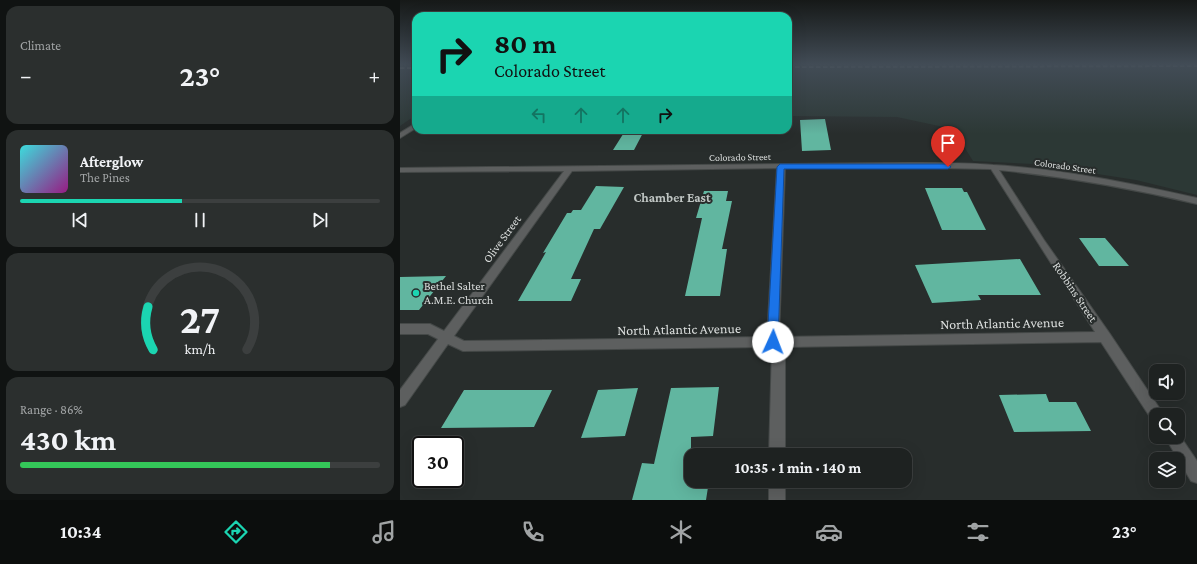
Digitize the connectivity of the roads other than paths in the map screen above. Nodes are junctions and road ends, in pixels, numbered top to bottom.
1 (412, 128) edge
2 (400, 136) edge
3 (780, 167) junction
4 (993, 167) junction
5 (569, 169) junction
6 (400, 170) edge
7 (1197, 201) edge
8 (400, 329) edge
9 (1106, 337) junction
10 (446, 338) junction
11 (776, 342) junction
12 (400, 401) edge
13 (1152, 408) edge
14 (1177, 444) edge
15 (777, 448) edge
16 (1197, 474) edge
17 (777, 488) edge
18 (777, 500) edge

1 - 2 street
3 - 4 street, Colorado Street
3 - 5 street, Colorado Street
3 - 11 street
4 - 7 street, Colorado Street
4 - 9 street, Robbins Street
5 - 6 street, Colorado Street
5 - 10 street, Olive Street
8 - 10 street, North Atlantic Avenue
9 - 11 street, North Atlantic Avenue
9 - 13 street, Robbins Street
10 - 11 street, North Atlantic Avenue
10 - 12 street, Olive Street
11 - 15 street
14 - 16 street
17 - 18 street

